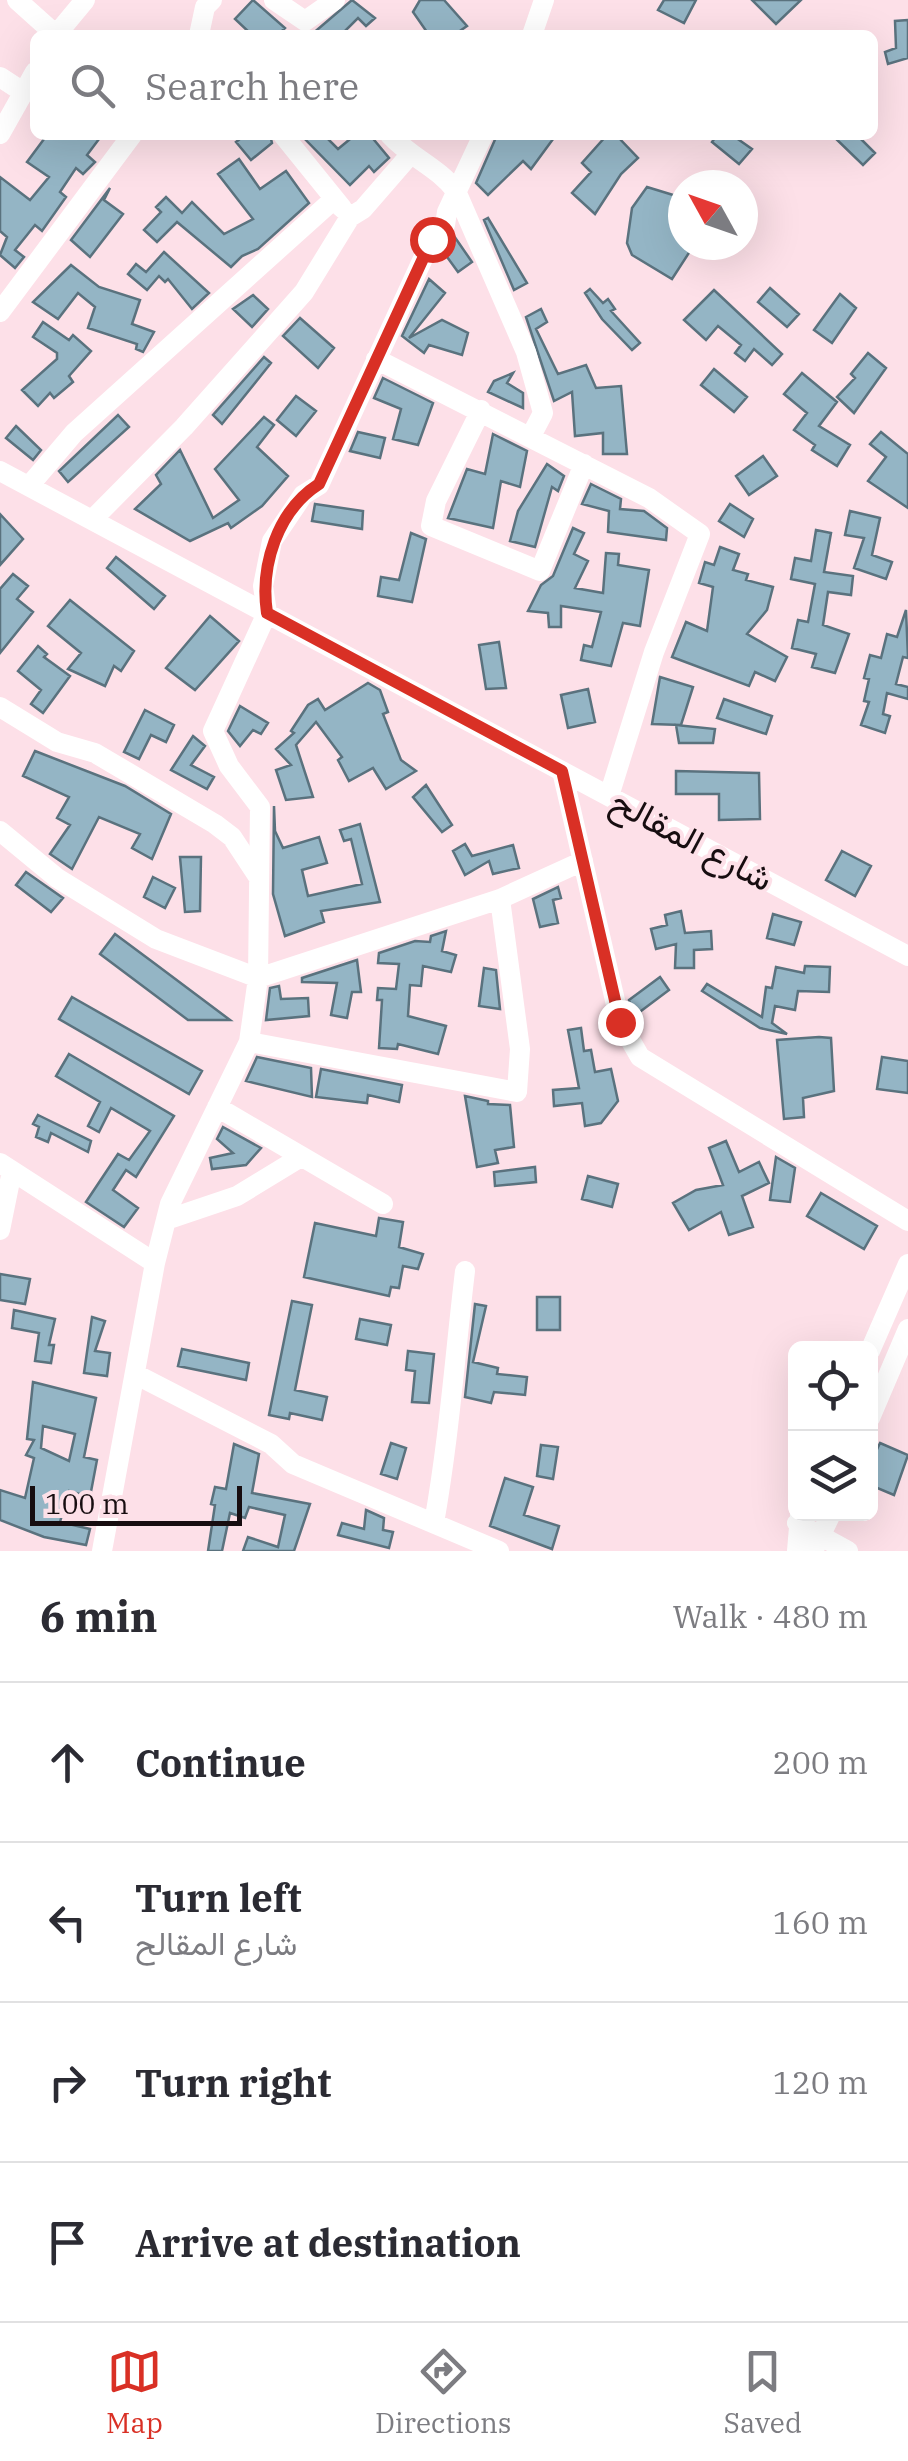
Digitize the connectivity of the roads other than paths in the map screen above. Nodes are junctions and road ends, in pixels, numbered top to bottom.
1 (17, 0) edge
2 (85, 0) edge
3 (212, 0) edge
4 (274, 0) edge
5 (335, 0) edge
6 (544, 0) edge
7 (50, 30) edge
8 (60, 30) edge
9 (200, 30) edge
10 (534, 30) edge
11 (0, 78) edge
12 (30, 80) edge
13 (23, 92) junction
14 (0, 134) edge
15 (128, 140) edge
16 (287, 140) edge
17 (395, 140) edge
18 (481, 140) edge
19 (409, 156) junction
20 (456, 190) junction
21 (333, 200) junction
22 (350, 217) junction
23 (0, 312) edge
24 (376, 359) junction
25 (481, 410) junction
26 (531, 436) junction
27 (584, 464) junction
28 (1, 472) edge
29 (29, 486) junction
30 (92, 520) junction
31 (267, 613) junction
32 (0, 707) edge
33 (562, 771) junction
34 (608, 796) junction
35 (0, 830) edge
36 (583, 861) junction
37 (259, 878) junction
38 (500, 899) junction
39 (908, 956) edge
40 (258, 978) junction
41 (249, 1042) junction
42 (217, 1107) junction
43 (301, 1157) junction
44 (6, 1167) edge
45 (382, 1204) dead end
46 (166, 1220) junction
47 (908, 1220) edge
48 (0, 1230) edge
49 (155, 1264) junction
50 (908, 1264) edge
51 (466, 1271) dead end
52 (908, 1329) edge
53 (874, 1341) edge
54 (134, 1374) junction
55 (878, 1399) edge
56 (799, 1521) edge
57 (801, 1521) edge
58 (827, 1521) edge
59 (434, 1523) junction
60 (817, 1544) edge
61 (102, 1551) edge
62 (500, 1551) edge
63 (797, 1551) edge
64 (848, 1551) edge

1 - 7 street
2 - 8 street
3 - 9 street
4 - 5 street
6 - 10 street
11 - 13 street
12 - 13 street
13 - 14 street
15 - 23 street
16 - 21 street
17 - 19 street
18 - 20 street
19 - 20 street
19 - 22 street
20 - 24 street
20 - 26 street
21 - 22 street
21 - 29 street
22 - 30 street
24 - 25 street
24 - 31 street
25 - 26 street
25 - 27 street
26 - 27 street
27 - 34 street
28 - 29 street, شارع المقالح
29 - 30 street, شارع المقالح
30 - 31 street, شارع المقالح
31 - 33 street, شارع المقالح
31 - 37 street
32 - 37 street
33 - 34 street, شارع المقالح
33 - 36 street
34 - 39 street, شارع المقالح
35 - 40 street
36 - 38 street
36 - 47 street
37 - 40 street
38 - 40 street
38 - 41 street
40 - 41 street
41 - 42 street
42 - 43 street
42 - 46 street
43 - 45 street
43 - 46 street
44 - 48 street
44 - 49 street
46 - 49 street
49 - 54 street
50 - 53 street
51 - 59 street
52 - 55 street
54 - 59 street
54 - 61 street
56 - 63 street
57 - 60 street
58 - 60 street
59 - 62 street
60 - 64 street

